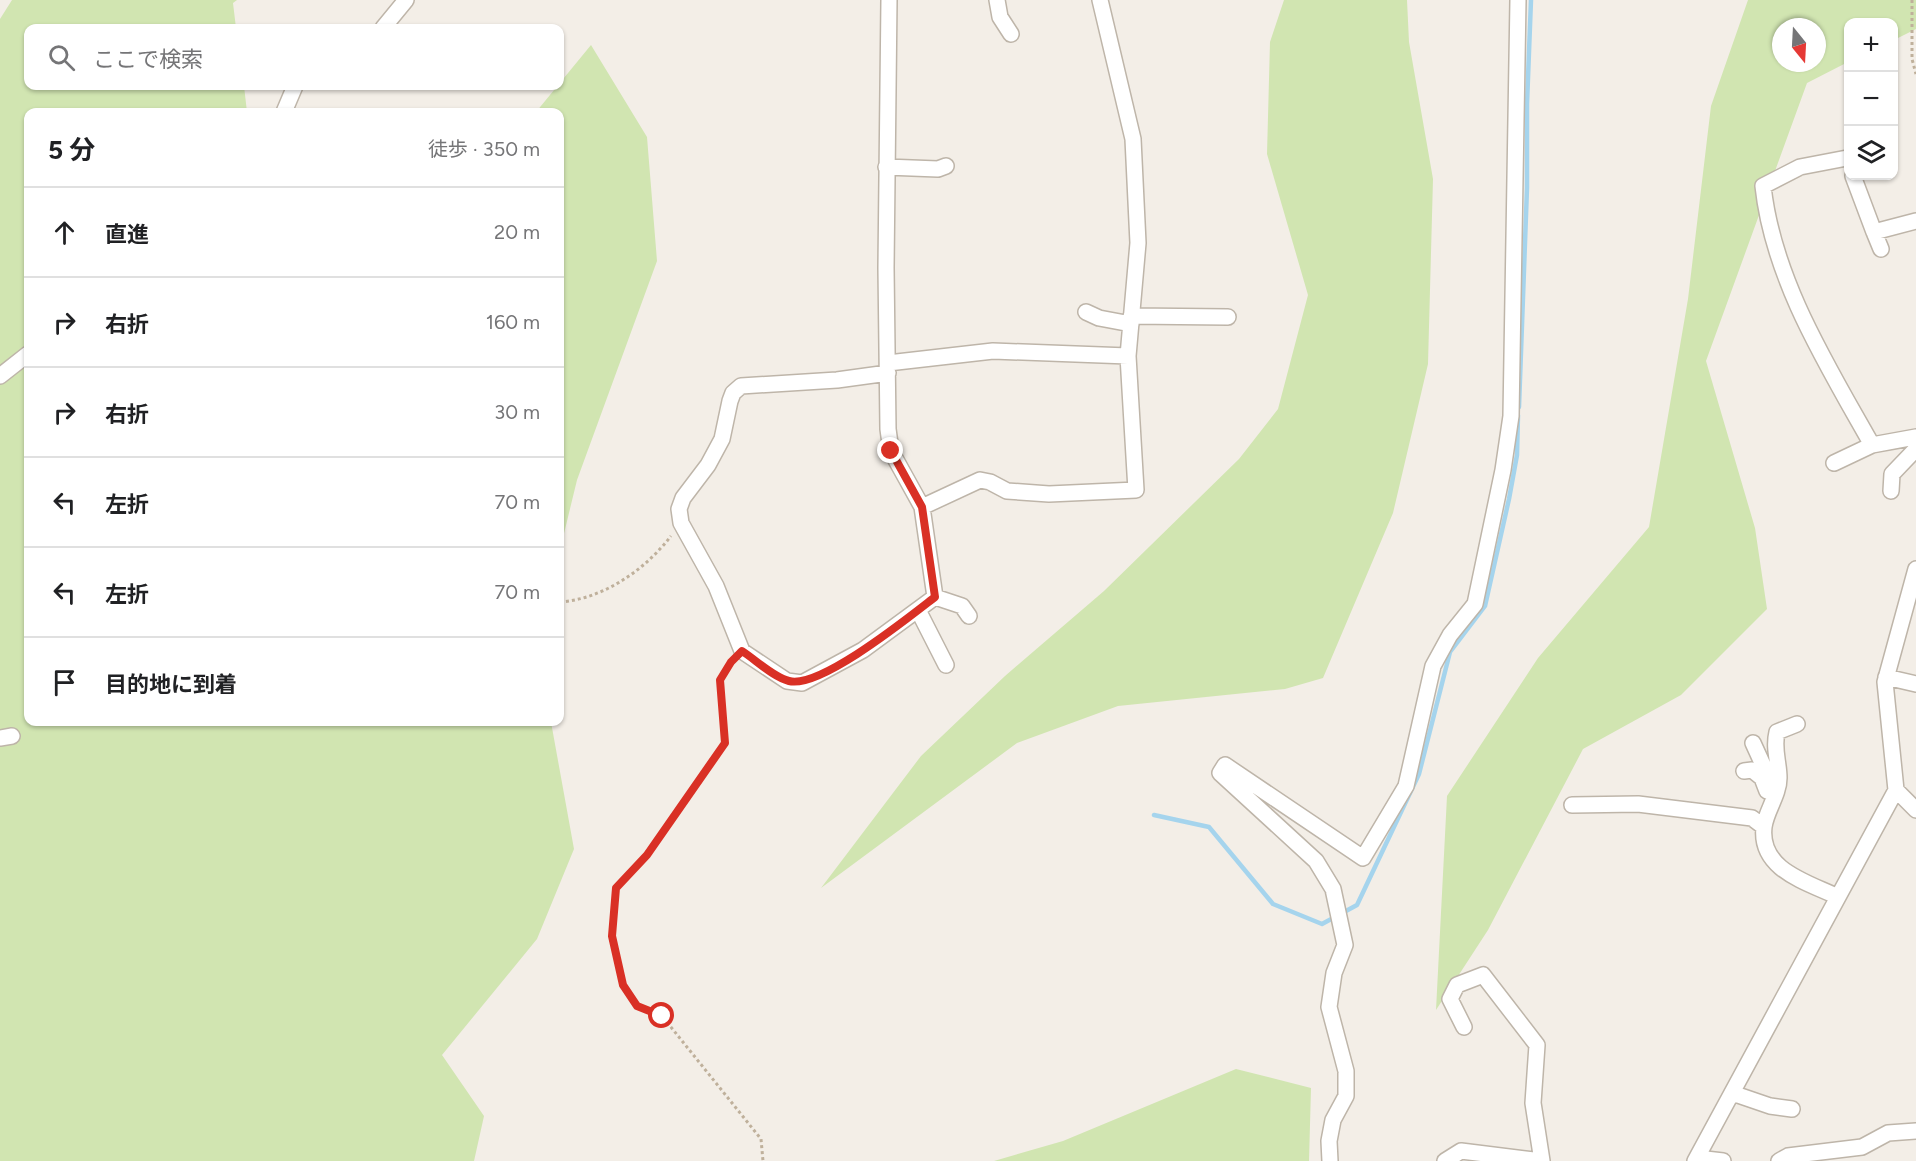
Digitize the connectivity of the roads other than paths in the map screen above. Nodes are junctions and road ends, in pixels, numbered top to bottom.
1 (406, 0) edge
2 (889, 0) edge
3 (997, 0) edge
4 (1100, 0) edge
5 (1518, 0) edge
6 (386, 24) edge
7 (1011, 34) dead end
8 (293, 90) edge
9 (286, 108) edge
10 (1844, 159) edge
11 (946, 166) dead end
12 (886, 167) junction
13 (1854, 180) edge
14 (1916, 221) edge
15 (1874, 232) junction
16 (1881, 249) dead end
17 (1086, 312) dead end
18 (1228, 317) dead end
19 (1131, 320) junction
20 (1128, 356) junction
21 (24, 357) edge
22 (888, 368) junction
23 (0, 376) edge
24 (1916, 437) edge
25 (1872, 445) junction
26 (1916, 449) edge
27 (1834, 463) dead end
28 (1891, 491) dead end
29 (922, 507) junction
30 (1916, 569) edge
31 (935, 597) junction
32 (918, 610) junction
33 (969, 615) dead end
34 (946, 665) dead end
35 (1886, 677) junction
36 (1916, 684) edge
37 (1797, 724) dead end
38 (1753, 742) dead end
39 (1744, 771) dead end
40 (1896, 790) junction
41 (1916, 791) edge
42 (1774, 797) junction
43 (1572, 805) dead end
44 (1916, 810) edge
45 (1764, 827) junction
46 (1838, 897) junction
47 (1464, 1028) dead end
48 (1732, 1093) junction
49 (1792, 1109) dead end
50 (1916, 1131) edge
51 (1696, 1159) edge
52 (1330, 1161) edge
53 (1445, 1161) edge
54 (1542, 1161) edge
55 (1723, 1161) edge
56 (1779, 1161) edge

1 - 6 street
2 - 12 street
3 - 7 street
4 - 19 street
5 - 52 street
8 - 9 street
10 - 25 street
11 - 12 street
12 - 22 street
13 - 15 street
14 - 15 street
15 - 16 street
17 - 19 street
18 - 19 street
19 - 20 street
20 - 22 street
20 - 29 street
21 - 23 street
22 - 29 street
22 - 32 street
24 - 25 street
25 - 27 street
26 - 28 street
29 - 31 street
30 - 35 street
31 - 32 street
31 - 33 street
32 - 34 street
35 - 36 street
35 - 40 street
37 - 42 street
38 - 42 street
39 - 42 street
40 - 41 street
40 - 44 street
40 - 46 street
42 - 45 street
43 - 45 street
45 - 46 street
46 - 48 street
47 - 54 street
48 - 49 street
48 - 51 street
50 - 56 street
51 - 55 street
53 - 54 street

